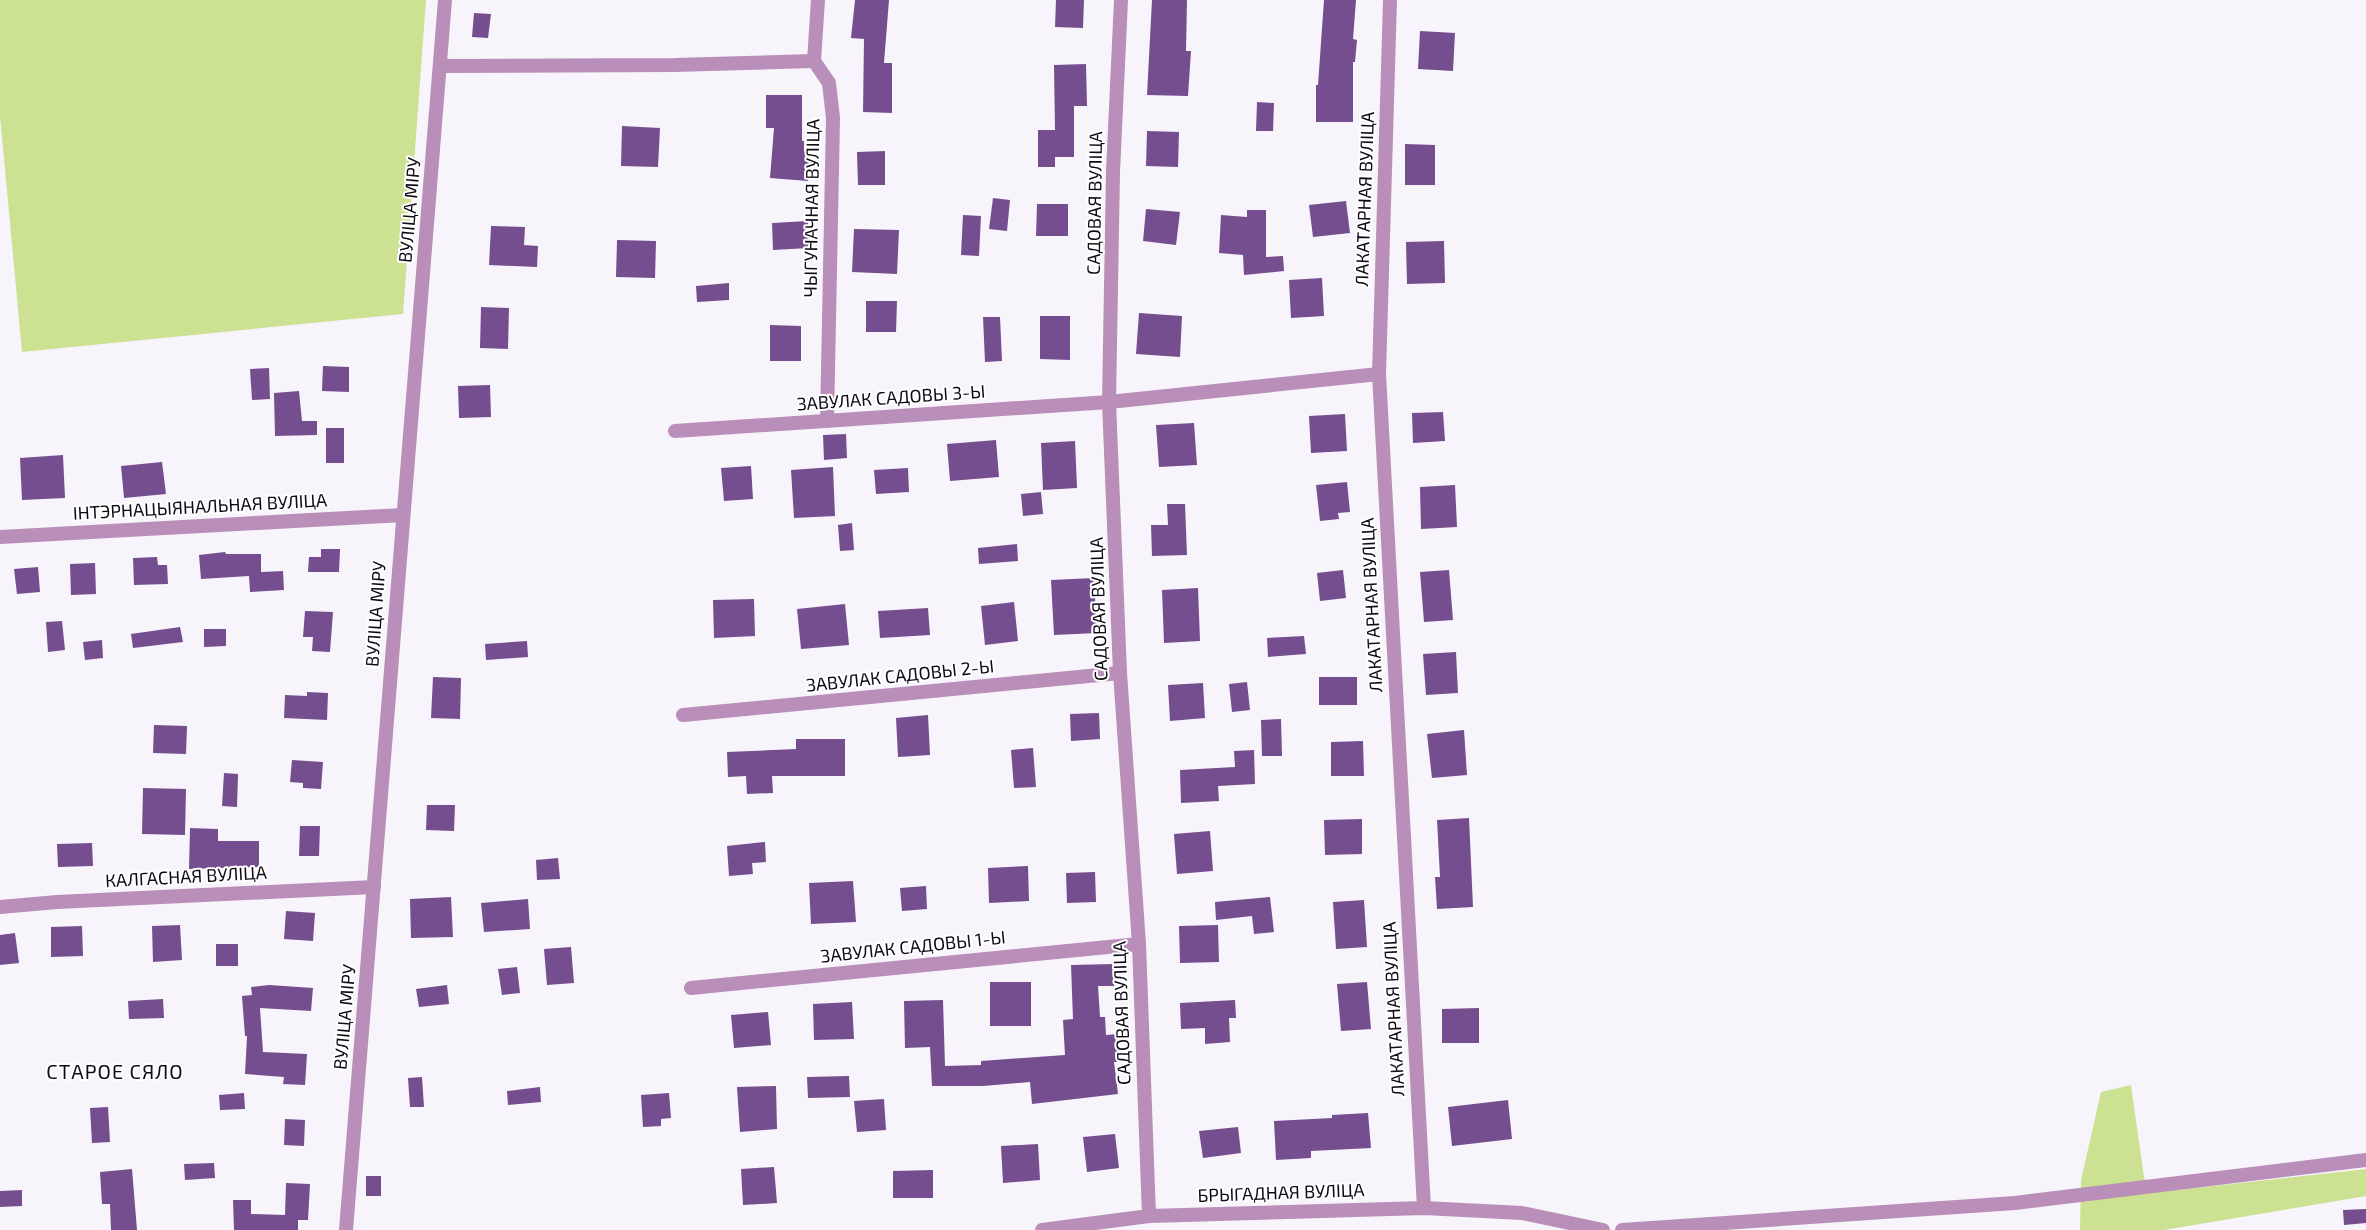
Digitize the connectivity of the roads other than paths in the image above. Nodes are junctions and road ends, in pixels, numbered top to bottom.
1 (445, 0) edge
2 (818, 0) edge
3 (1121, 0) edge
4 (1390, 0) edge
5 (814, 62) junction
6 (441, 66) junction
7 (1379, 374) junction
8 (1109, 402) junction
9 (827, 421) junction
10 (675, 432) dead end
11 (403, 515) junction
12 (0, 537) edge
13 (1120, 673) junction
14 (683, 716) dead end
15 (374, 887) junction
16 (0, 907) edge
17 (1139, 944) junction
18 (691, 988) dead end
19 (2366, 1160) edge
20 (1424, 1208) junction
21 (1148, 1216) junction
22 (346, 1230) edge
23 (1042, 1230) edge
24 (1603, 1230) edge
25 (1622, 1230) edge

1 - 6 street, ВУЛІЦА МІРУ
2 - 5 street
3 - 8 street, САДОВАЯ ВУЛІЦА
4 - 7 street, ЛАКАТАРНАЯ ВУЛІЦА
5 - 6 street
5 - 9 street, ЧЫГУНАЧНАЯ ВУЛІЦА
6 - 11 street, ВУЛІЦА МІРУ
7 - 8 street, ЗАВУЛАК САДОВЫ 3-Ы
7 - 20 street, ЛАКАТАРНАЯ ВУЛІЦА
8 - 9 street, ЗАВУЛАК САДОВЫ 3-Ы
8 - 13 street, САДОВАЯ ВУЛІЦА
9 - 10 street, ЗАВУЛАК САДОВЫ 3-Ы
11 - 12 street, ІНТЭРНАЦЫЯНАЛЬНАЯ ВУЛІЦА
11 - 15 street, ВУЛІЦА МІРУ
13 - 14 street, ЗАВУЛАК САДОВЫ 2-Ы
13 - 17 street, САДОВАЯ ВУЛІЦА
15 - 16 street, КАЛГАСНАЯ ВУЛІЦА
15 - 22 street, ВУЛІЦА МІРУ
17 - 18 street, ЗАВУЛАК САДОВЫ 1-Ы
17 - 21 street, САДОВАЯ ВУЛІЦА
19 - 25 street
20 - 21 street, БРЫГАДНАЯ ВУЛІЦА
20 - 24 street, БРЫГАДНАЯ ВУЛІЦА
21 - 23 street, БРЫГАДНАЯ ВУЛІЦА

